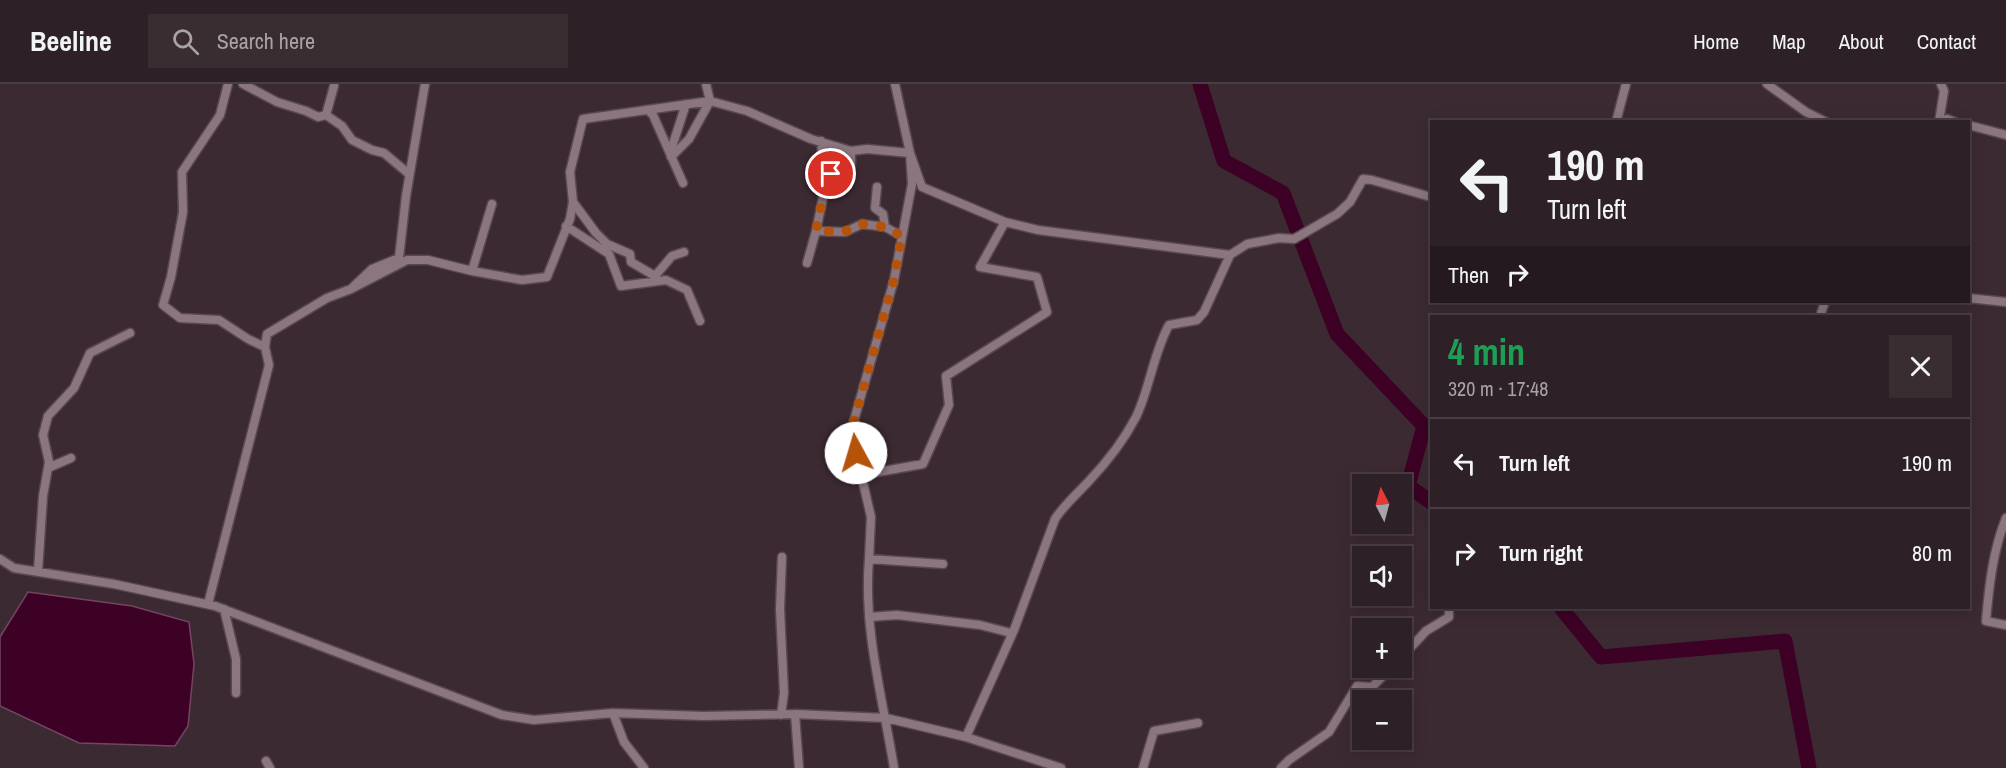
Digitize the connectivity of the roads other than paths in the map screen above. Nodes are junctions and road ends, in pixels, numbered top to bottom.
1 (228, 84) edge
2 (243, 84) edge
3 (425, 84) edge
4 (706, 84) edge
5 (895, 84) edge
6 (1626, 84) edge
7 (1767, 84) edge
8 (1941, 84) edge
9 (334, 86) dead end
10 (710, 101) junction
11 (686, 104) junction
12 (648, 110) junction
13 (326, 115) junction
14 (1617, 120) edge
15 (1822, 120) edge
16 (1940, 120) edge
17 (1970, 126) edge
18 (2006, 135) edge
19 (821, 141) junction
20 (851, 151) junction
21 (910, 153) junction
22 (670, 155) junction
23 (851, 165) dead end
24 (409, 174) junction
25 (683, 183) dead end
26 (877, 187) dead end
27 (1430, 197) edge
28 (573, 202) junction
29 (492, 204) dead end
30 (1005, 222) junction
31 (566, 226) junction
32 (885, 227) junction
33 (816, 231) junction
34 (902, 234) junction
35 (684, 252) dead end
36 (1230, 255) junction
37 (807, 263) dead end
38 (472, 271) junction
39 (351, 289) junction
40 (1970, 298) edge
41 (2006, 302) edge
42 (700, 321) dead end
43 (130, 333) dead end
44 (265, 347) junction
45 (71, 458) dead end
46 (48, 468) junction
47 (861, 475) junction
48 (2006, 518) edge
49 (782, 557) dead end
50 (0, 559) edge
51 (869, 559) junction
52 (943, 564) dead end
53 (38, 572) junction
54 (208, 604) junction
55 (224, 609) junction
56 (1449, 609) edge
57 (869, 617) junction
58 (2006, 625) edge
59 (1011, 633) junction
60 (1412, 646) edge
61 (1381, 678) edge
62 (236, 693) dead end
63 (613, 713) junction
64 (782, 714) junction
65 (795, 714) junction
66 (886, 718) junction
67 (1198, 723) dead end
68 (966, 737) junction
69 (644, 768) edge
70 (799, 768) edge
71 (894, 768) edge
72 (1061, 768) edge
73 (1143, 768) edge
74 (1281, 768) edge

1 - 44 street
2 - 13 street
3 - 24 street
4 - 10 street
5 - 21 street
6 - 14 street
7 - 15 street
8 - 16 street
9 - 13 street
10 - 11 street
10 - 19 street
10 - 22 street
11 - 12 street
11 - 22 street
12 - 22 street
12 - 28 street
13 - 24 street
17 - 18 street
19 - 20 street
19 - 33 street
20 - 21 street
20 - 23 street
21 - 30 street
21 - 34 street
22 - 25 street
24 - 39 street
26 - 32 street
27 - 36 street
28 - 31 street
28 - 35 street
29 - 38 street
30 - 36 street
30 - 47 street
31 - 38 street
31 - 42 street
32 - 33 street
32 - 34 street
33 - 37 street
34 - 47 street
36 - 59 street
38 - 39 street
39 - 44 street
40 - 41 street
43 - 46 street
44 - 54 street
45 - 46 street
46 - 53 street
47 - 51 street
48 - 58 street
49 - 64 street
50 - 53 street
51 - 52 street
51 - 57 street
53 - 54 street
54 - 55 street
55 - 62 street
55 - 63 street
56 - 60 street
57 - 59 street
57 - 66 street
59 - 68 street
61 - 74 street
63 - 64 street
63 - 69 street
64 - 65 street
65 - 66 street
65 - 70 street
66 - 68 street
66 - 71 street
67 - 73 street
68 - 72 street

